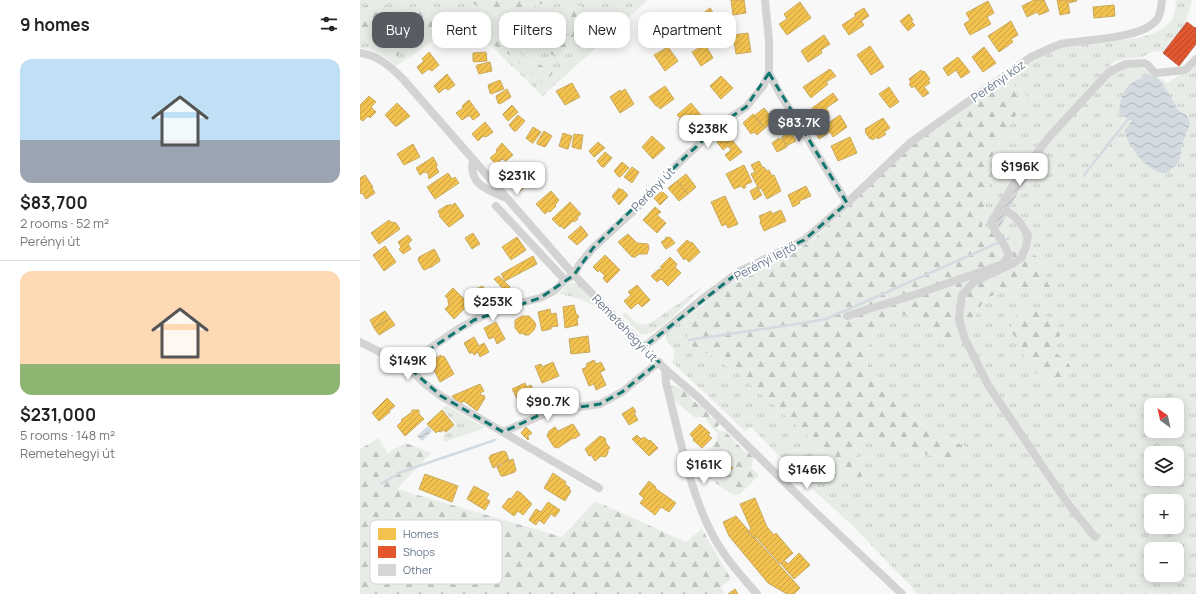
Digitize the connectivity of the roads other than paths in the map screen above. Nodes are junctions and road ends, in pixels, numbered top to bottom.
1 (765, 0) edge
2 (1162, 0) edge
3 (361, 54) edge
4 (1196, 59) edge
5 (770, 73) junction
6 (473, 159) junction
7 (506, 198) junction
8 (847, 203) junction
9 (1007, 212) dead end
10 (521, 216) junction
11 (1008, 263) junction
12 (574, 275) junction
13 (565, 280) junction
14 (847, 316) dead end
15 (360, 342) edge
16 (644, 347) junction
17 (659, 362) junction
18 (406, 365) junction
19 (665, 369) junction
20 (504, 432) junction
21 (599, 488) dead end
22 (1095, 538) dead end
23 (757, 594) edge
24 (902, 594) edge

1 - 5 street
2 - 8 street, Perényi köz
3 - 6 street, Remetehegyi út
4 - 11 street
5 - 8 street
5 - 12 street, Perényi út
6 - 7 street, Remetehegyi út
6 - 7 street
7 - 10 street, Remetehegyi út
8 - 16 street, Perényi lejtő
9 - 11 street
10 - 12 street, Remetehegyi út
10 - 13 street
11 - 14 street
11 - 22 street
12 - 13 street
12 - 16 street, Remetehegyi út
13 - 18 street
15 - 18 street
16 - 17 street, Remetehegyi út
17 - 19 street, Remetehegyi út
17 - 20 street
18 - 20 street
19 - 23 street
19 - 24 street, Remetehegyi út
20 - 21 street

